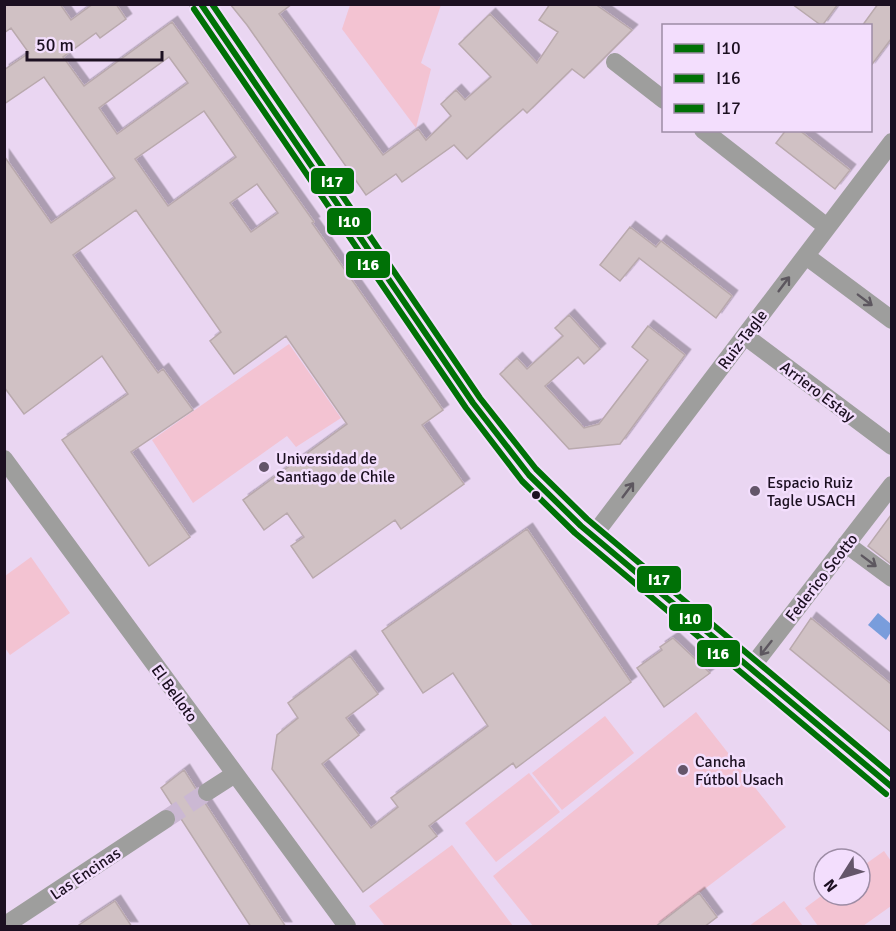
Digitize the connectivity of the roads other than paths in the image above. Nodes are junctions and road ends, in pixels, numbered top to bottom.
1 (201, 4) edge
2 (615, 62) dead end
3 (662, 99) edge
4 (706, 132) edge
5 (891, 142) edge
6 (827, 227) junction
7 (806, 256) junction
8 (891, 320) edge
9 (745, 336) junction
10 (891, 446) edge
11 (4, 459) edge
12 (891, 485) edge
13 (593, 536) junction
14 (846, 544) junction
15 (891, 578) edge
16 (750, 669) junction
17 (235, 774) junction
18 (891, 786) edge
19 (207, 792) tunnel mouth
20 (166, 819) tunnel mouth
21 (4, 926) edge
22 (346, 927) edge

1 - 13 main road
2 - 3 street
4 - 6 street
5 - 6 street, Ruiz-Tagle
6 - 7 street, Ruiz-Tagle
7 -> 8 street
9 -> 7 street, Ruiz-Tagle
9 - 10 street, Arriero Estay
13 -> 9 street, Ruiz-Tagle
11 - 17 street, El Belloto
12 - 14 street, Federico Scotto
13 - 16 main road
14 -> 15 street
14 -> 16 street, Federico Scotto
16 - 18 main road
17 - 19 street
17 - 22 street, El Belloto
20 - 21 street, Las Encinas

